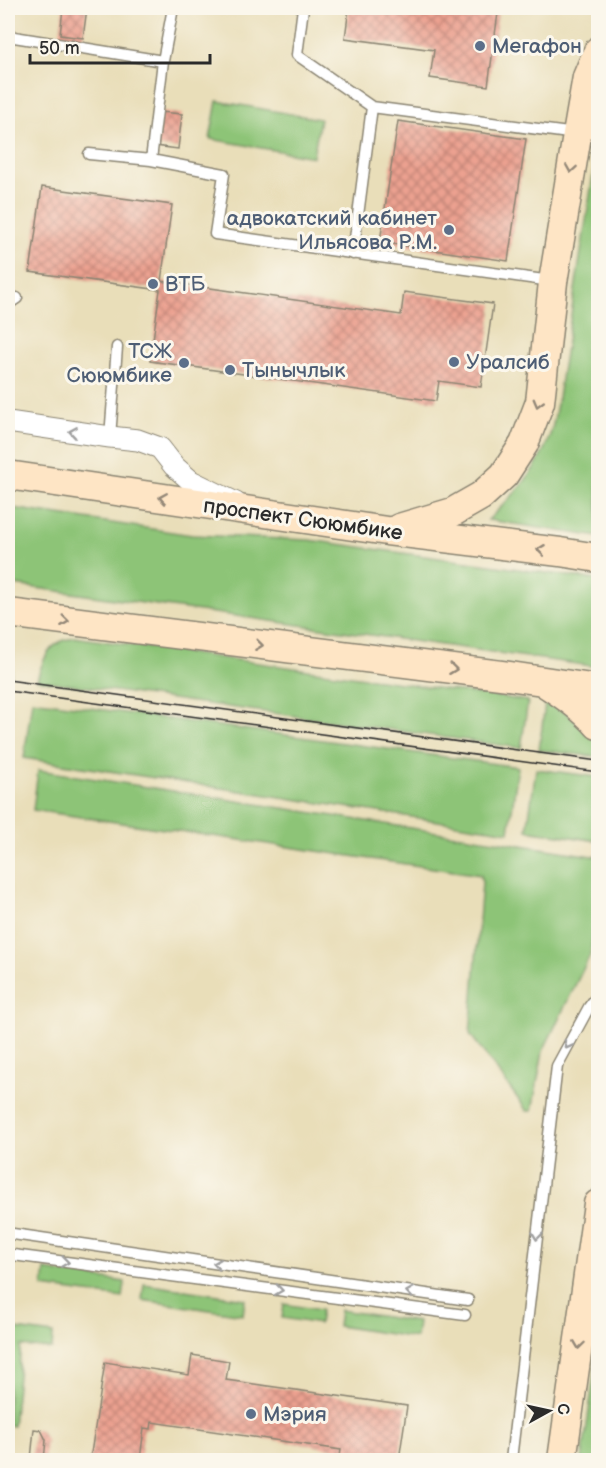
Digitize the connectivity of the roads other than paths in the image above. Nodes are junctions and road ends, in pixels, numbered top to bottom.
1 (172, 8) edge
2 (303, 8) edge
3 (8, 36) edge
4 (598, 51) edge
5 (163, 61) junction
6 (372, 106) junction
7 (577, 135) junction
8 (89, 154) dead end
9 (150, 160) junction
10 (353, 254) junction
11 (553, 282) junction
12 (117, 347) dead end
13 (8, 422) edge
14 (110, 437) junction
15 (13, 479) edge
16 (255, 512) junction
17 (387, 531) junction
18 (598, 558) edge
19 (8, 613) edge
20 (541, 680) junction
21 (598, 689) edge
22 (598, 725) edge
23 (598, 995) edge
24 (598, 1204) edge
25 (8, 1235) edge
26 (8, 1256) edge
27 (468, 1300) dead end
28 (465, 1315) dead end
29 (511, 1461) edge
30 (562, 1461) edge

1 - 5 lane
2 - 6 lane
3 - 5 lane
4 - 7 main road
5 - 9 lane
6 - 7 lane
6 - 10 lane
7 -> 11 main road
8 - 9 lane
9 - 10 lane
10 - 11 lane
11 -> 17 main road
12 - 14 lane
14 -> 13 street
14 - 16 street
16 -> 15 main road, проспект Сююмбике
16 - 17 main road, проспект Сююмбике
18 -> 17 main road, проспект Сююмбике
19 -> 20 main road
20 - 21 main road
20 - 22 main road
23 -> 29 lane
24 -> 30 main road
27 -> 25 lane
26 -> 28 lane

